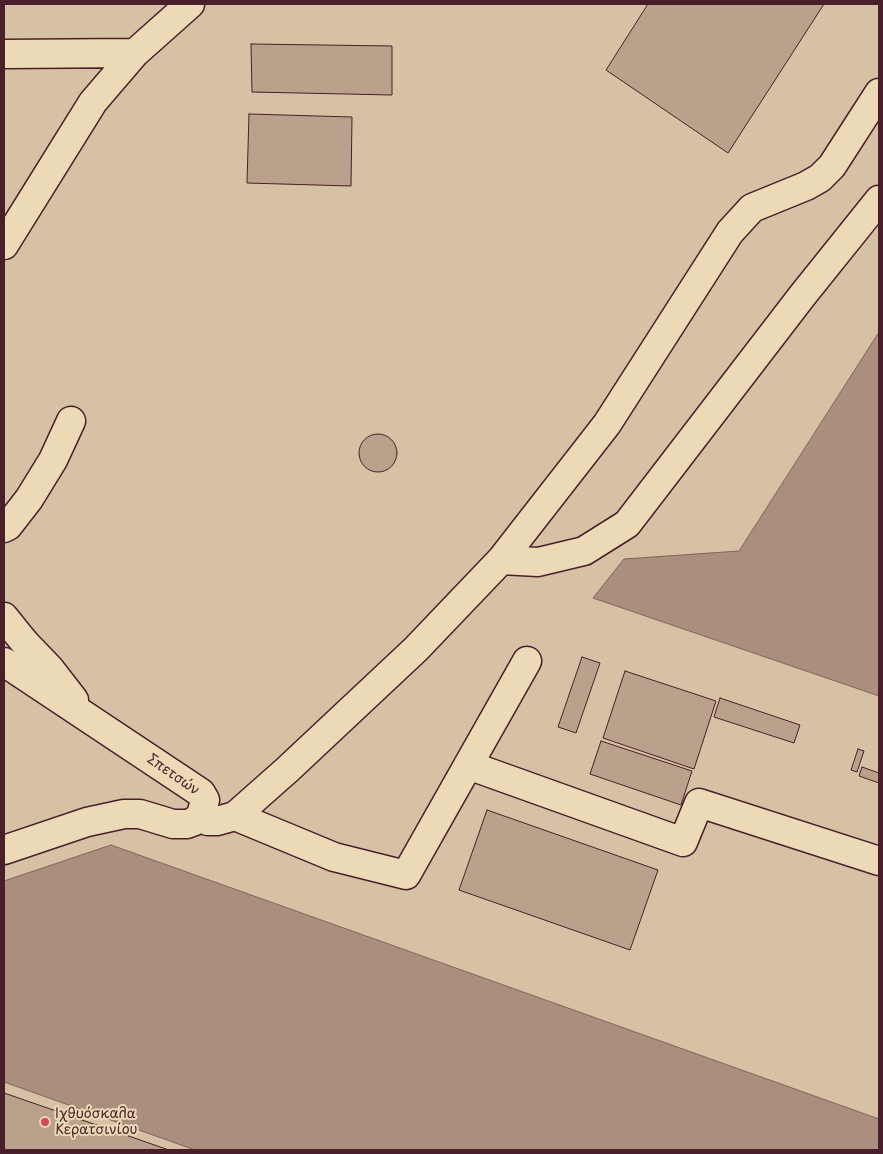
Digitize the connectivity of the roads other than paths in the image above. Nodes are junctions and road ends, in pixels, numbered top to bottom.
1 (190, 4) edge
2 (135, 53) junction
3 (4, 54) edge
4 (879, 93) edge
5 (879, 200) edge
6 (4, 245) edge
7 (71, 421) dead end
8 (4, 528) edge
9 (501, 560) junction
10 (4, 617) edge
11 (527, 661) dead end
12 (4, 662) edge
13 (87, 718) junction
14 (468, 765) junction
15 (201, 815) junction
16 (235, 816) junction
17 (4, 850) edge
18 (879, 861) edge

1 - 2 street
2 - 3 street
2 - 6 street
4 - 9 street
5 - 9 street
7 - 8 street
9 - 16 street
10 - 13 street
11 - 14 street
12 - 13 street, Σπετσών
13 - 15 street, Σπετσών
14 - 16 street
14 - 18 street
15 - 16 street
15 - 17 street, Σπετσών

